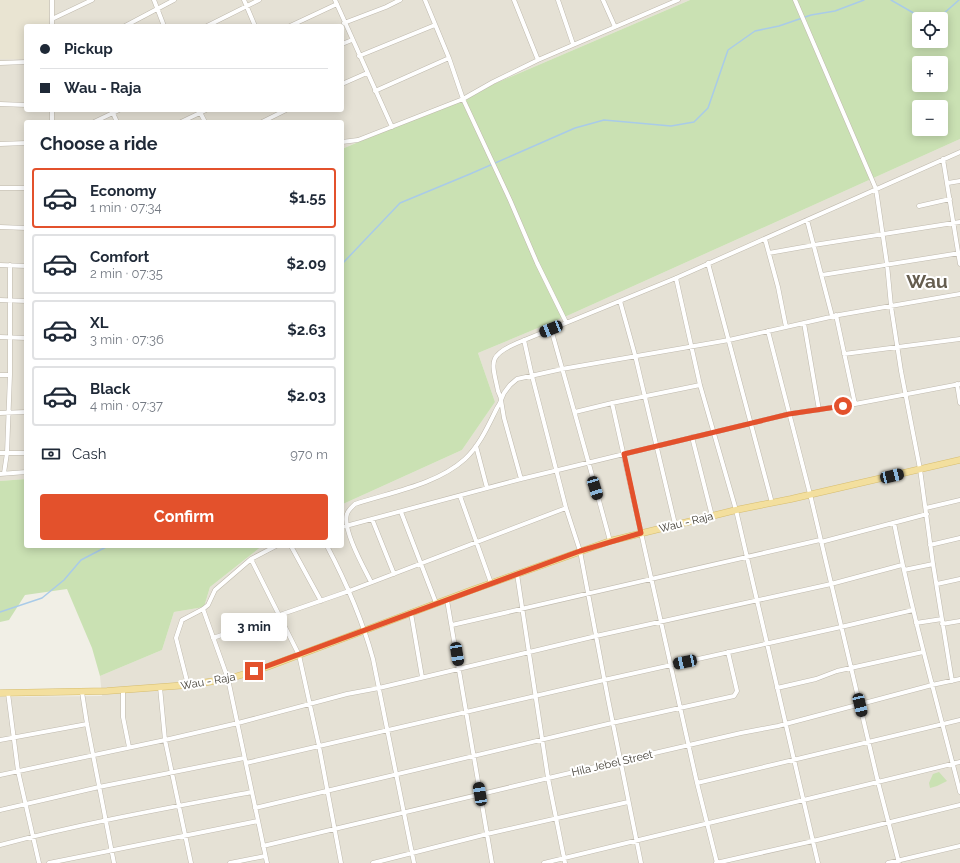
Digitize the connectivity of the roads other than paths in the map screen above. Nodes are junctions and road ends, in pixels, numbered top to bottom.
1 (52, 0) edge
2 (92, 0) edge
3 (154, 0) edge
4 (174, 0) edge
5 (244, 0) edge
6 (258, 0) edge
7 (400, 0) edge
8 (425, 0) edge
9 (514, 0) edge
10 (558, 0) edge
11 (603, 0) edge
12 (678, 0) edge
13 (795, 0) edge
14 (336, 2) edge
15 (246, 6) junction
16 (157, 8) junction
17 (52, 19) junction
18 (344, 23) junction
19 (52, 24) edge
20 (129, 24) edge
21 (163, 24) edge
22 (210, 24) edge
23 (254, 24) edge
24 (294, 24) edge
25 (435, 25) junction
26 (614, 27) junction
27 (352, 40) junction
28 (344, 43) edge
29 (573, 44) junction
30 (359, 56) junction
31 (449, 58) junction
32 (538, 60) junction
33 (0, 62) edge
34 (24, 62) edge
35 (367, 73) junction
36 (344, 83) edge
37 (376, 92) junction
38 (463, 99) junction
39 (0, 104) edge
40 (24, 105) edge
41 (198, 112) edge
42 (282, 112) edge
43 (113, 113) joint
44 (98, 120) edge
45 (116, 120) edge
46 (184, 120) edge
47 (266, 120) edge
48 (392, 127) junction
49 (24, 142) edge
50 (344, 142) edge
51 (0, 144) edge
52 (960, 152) edge
53 (943, 159) junction
54 (960, 181) edge
55 (948, 183) junction
56 (0, 188) edge
57 (24, 188) edge
58 (876, 189) junction
59 (950, 199) junction
60 (919, 206) dead end
61 (807, 220) junction
62 (960, 222) edge
63 (954, 223) junction
64 (0, 227) edge
65 (24, 228) edge
66 (883, 235) junction
67 (765, 239) junction
68 (814, 245) junction
69 (768, 253) junction
70 (959, 253) edge
71 (708, 263) junction
72 (887, 264) junction
73 (960, 264) edge
74 (0, 265) edge
75 (10, 265) junction
76 (24, 266) edge
77 (822, 275) junction
78 (676, 278) junction
79 (960, 294) edge
80 (0, 300) edge
81 (10, 301) junction
82 (24, 301) edge
83 (620, 301) junction
84 (891, 306) junction
85 (834, 316) junction
86 (566, 322) junction
87 (804, 323) junction
88 (786, 327) junction
89 (551, 329) junction
90 (768, 331) junction
91 (0, 337) edge
92 (10, 337) junction
93 (24, 338) edge
94 (960, 339) edge
95 (524, 340) junction
96 (729, 340) junction
97 (898, 346) junction
98 (690, 347) junction
99 (844, 354) junction
100 (635, 355) junction
101 (562, 369) junction
102 (0, 374) edge
103 (10, 375) junction
104 (532, 376) junction
105 (959, 384) edge
106 (700, 385) junction
107 (905, 394) junction
108 (645, 396) junction
109 (501, 400) junction
110 (612, 403) junction
111 (960, 403) edge
112 (855, 404) junction
113 (819, 410) junction
114 (24, 412) edge
115 (575, 412) junction
116 (0, 413) edge
117 (8, 413) junction
118 (789, 414) junction
119 (750, 423) junction
120 (714, 432) junction
121 (692, 437) junction
122 (476, 446) junction
123 (656, 446) junction
124 (0, 453) edge
125 (6, 453) junction
126 (24, 453) edge
127 (624, 454) junction
128 (960, 460) edge
129 (588, 463) junction
130 (920, 469) junction
131 (557, 470) junction
132 (24, 472) edge
133 (2, 474) edge
134 (521, 479) junction
135 (486, 488) junction
136 (810, 494) junction
137 (460, 496) junction
138 (960, 500) edge
139 (772, 503) junction
140 (566, 508) junction
141 (926, 508) junction
142 (736, 510) junction
143 (401, 512) junction
144 (927, 514) junction
145 (712, 516) junction
146 (372, 519) junction
147 (894, 523) junction
148 (675, 524) junction
149 (344, 526) edge
150 (641, 533) junction
151 (960, 538) edge
152 (610, 541) junction
153 (821, 541) junction
154 (476, 542) junction
155 (930, 545) junction
156 (272, 548) edge
157 (293, 548) edge
158 (328, 548) edge
159 (580, 551) junction
160 (747, 556) junction
161 (251, 559) junction
162 (421, 564) junction
163 (933, 564) junction
164 (902, 565) junction
165 (904, 570) junction
166 (394, 574) junction
167 (516, 574) junction
168 (651, 579) junction
169 (960, 579) edge
170 (371, 582) junction
171 (492, 583) junction
172 (831, 584) junction
173 (936, 584) junction
174 (349, 591) junction
175 (588, 593) junction
176 (447, 600) junction
177 (757, 600) junction
178 (321, 601) junction
179 (436, 603) junction
180 (203, 609) junction
181 (521, 609) junction
182 (913, 610) junction
183 (411, 613) junction
184 (279, 615) junction
185 (661, 621) junction
186 (942, 621) junction
187 (960, 621) edge
188 (916, 623) junction
189 (452, 625) junction
190 (841, 627) junction
191 (365, 631) junction
192 (596, 636) junction
193 (213, 638) junction
194 (767, 644) junction
195 (528, 652) junction
196 (728, 652) junction
197 (923, 652) junction
198 (299, 655) junction
199 (671, 665) junction
200 (851, 668) junction
201 (459, 669) junction
202 (422, 678) junction
203 (228, 679) junction
204 (960, 679) edge
205 (604, 680) junction
206 (952, 681) junction
207 (188, 685) junction
208 (932, 685) junction
209 (160, 687) junction
210 (379, 688) junction
211 (777, 688) junction
212 (123, 690) junction
213 (82, 692) junction
214 (0, 693) edge
215 (8, 693) junction
216 (535, 696) junction
217 (310, 704) junction
218 (860, 705) junction
219 (681, 708) junction
220 (466, 712) junction
221 (960, 720) edge
222 (612, 723) junction
223 (87, 724) junction
224 (238, 724) junction
225 (786, 724) junction
226 (942, 724) junction
227 (388, 730) junction
228 (13, 738) junction
229 (0, 740) edge
230 (166, 740) junction
231 (542, 740) junction
232 (869, 743) junction
233 (689, 745) junction
234 (319, 746) junction
235 (129, 747) junction
236 (93, 755) junction
237 (474, 757) junction
238 (244, 758) junction
239 (794, 760) junction
240 (620, 761) junction
241 (960, 762) edge
242 (246, 764) junction
243 (953, 764) junction
244 (18, 771) junction
245 (172, 772) junction
246 (0, 775) edge
247 (396, 775) junction
248 (548, 778) junction
249 (878, 782) junction
250 (697, 783) junction
251 (99, 787) junction
252 (327, 791) junction
253 (252, 792) junction
254 (960, 792) edge
255 (480, 794) junction
256 (804, 801) junction
257 (628, 802) junction
258 (26, 804) junction
259 (960, 805) edge
260 (179, 806) junction
261 (255, 808) junction
262 (0, 810) edge
263 (404, 813) junction
264 (556, 818) junction
265 (106, 820) junction
266 (258, 821) junction
267 (889, 822) junction
268 (707, 823) junction
269 (335, 829) junction
270 (487, 834) junction
271 (33, 836) junction
272 (185, 836) junction
273 (636, 840) junction
274 (813, 841) junction
275 (0, 845) edge
276 (263, 846) junction
277 (960, 846) edge
278 (112, 851) junction
279 (412, 854) junction
280 (265, 856) junction
281 (565, 861) edge
282 (898, 862) edge
283 (39, 863) edge
284 (49, 863) edge
285 (114, 863) edge
286 (191, 863) edge
287 (230, 863) edge
288 (267, 863) edge
289 (341, 863) edge
290 (373, 863) edge
291 (414, 863) edge
292 (492, 863) edge
293 (544, 863) edge
294 (641, 863) edge
295 (717, 863) edge
296 (818, 863) edge
297 (888, 863) edge

1 - 17 street
2 - 17 street
3 - 16 street
4 - 16 street
5 - 15 street
6 - 15 street
7 - 18 street
8 - 25 street
9 - 32 street
10 - 29 street
11 - 26 street
12 - 26 street
13 - 58 street
14 - 18 street
14 - 24 street
15 - 22 street
15 - 23 street
16 - 20 street
16 - 21 street
17 - 19 street
18 - 27 street
25 - 30 street
25 - 31 street
26 - 29 street
27 - 28 street
27 - 30 street
29 - 32 street
30 - 35 street
31 - 37 street
31 - 38 street
32 - 38 street
33 - 34 street
35 - 36 street
35 - 37 street
37 - 48 street
38 - 48 street
38 - 86 street
39 - 40 street
41 - 46 street
42 - 47 street
43 - 44 street
43 - 45 street
48 - 50 street
49 - 51 street
52 - 53 street
53 - 55 street
53 - 58 street
54 - 55 street
55 - 59 street
56 - 57 street
58 - 61 street
58 - 66 street
59 - 60 street
59 - 63 street
61 - 67 street
61 - 68 street
62 - 63 street
63 - 66 street
63 - 70 street
64 - 65 street
66 - 68 street
66 - 72 street
67 - 69 street
67 - 71 street
68 - 69 street
68 - 77 street
69 - 88 street
70 - 72 street
70 - 73 street
71 - 78 street
71 - 96 street
72 - 77 street
72 - 84 street
74 - 75 street
75 - 76 street
75 - 81 street
77 - 85 street
78 - 83 street
78 - 98 street
79 - 84 street
80 - 81 street
81 - 82 street
81 - 92 street
83 - 86 street
83 - 100 street
84 - 85 street
84 - 97 street
85 - 87 street
85 - 99 street
86 - 89 street
87 - 88 street
87 - 113 street
88 - 90 street
89 - 95 street
89 - 101 street
90 - 96 street
90 - 118 street
91 - 92 street
92 - 93 street
92 - 103 street
94 - 97 street
95 - 104 street
95 - 109 street
96 - 98 street
96 - 119 street
97 - 99 street
97 - 107 street
98 - 100 street
98 - 106 street
99 - 112 street
100 - 101 street
100 - 108 street
101 - 104 street
101 - 115 street
102 - 103 street
103 - 117 street
104 - 109 street
104 - 131 street
105 - 107 street
105 - 111 street
106 - 108 street
106 - 120 street
107 - 112 street
107 - 130 street
108 - 110 street
108 - 123 street
109 - 122 street
109 - 134 street
110 - 115 street
110 - 127 street
112 - 113 street
113 - 118 street
114 - 117 street
115 - 129 street
116 - 117 street
117 - 125 street
118 - 119 street
118 - 136 street
119 - 120 street
119 - 139 street
120 - 121 street
120 - 142 street
121 - 123 street
121 - 145 street
122 - 135 street
122 - 149 street
123 - 127 street
123 - 148 street
124 - 125 street
125 - 126 street
125 - 133 street
127 - 129 street
127 - 150 street
128 - 130 main road, Wau - Raja
129 - 131 street
129 - 152 street
130 - 136 main road, Wau - Raja
130 - 141 street
131 - 134 street
131 - 140 street
132 - 133 street
134 - 135 street
135 - 137 street
136 - 139 main road, Wau - Raja
136 - 153 street
137 - 143 street
137 - 154 street
138 - 141 street
139 - 142 main road, Wau - Raja
140 - 154 street
140 - 159 street
141 - 144 street
142 - 145 main road, Wau - Raja
142 - 160 street
143 - 146 street
143 - 162 street
144 - 147 street
144 - 155 street
145 - 148 main road, Wau - Raja
146 - 149 street
146 - 166 street
147 - 153 street
147 - 164 street
148 - 150 main road, Wau - Raja
149 - 170 street
150 - 152 main road, Wau - Raja
150 - 168 street
151 - 155 street
152 - 159 main road, Wau - Raja
153 - 160 street
153 - 172 street
154 - 162 street
154 - 171 street
155 - 163 street
156 - 161 street
157 - 178 street
158 - 174 street
159 - 167 main road, Wau - Raja
159 - 175 street
160 - 168 street
160 - 177 street
161 - 180 street
161 - 184 street
162 - 166 street
162 - 179 street
163 - 165 street
163 - 173 street
164 - 165 street
164 - 172 street
165 - 182 street
166 - 170 street
167 - 171 main road, Wau - Raja
167 - 181 street
168 - 175 street
168 - 185 street
169 - 173 street
170 - 174 street
171 - 176 main road, Wau - Raja
172 - 177 street
172 - 190 street
173 - 186 street
174 - 178 street
174 - 191 street
175 - 181 street
175 - 192 street
176 - 179 main road, Wau - Raja
176 - 189 street
177 - 185 street
177 - 194 street
178 - 184 street
179 - 183 main road, Wau - Raja
180 - 193 street
180 - 207 street
181 - 189 street
181 - 195 street
182 - 188 street
182 - 190 street
183 - 191 main road, Wau - Raja
183 - 202 street
184 - 193 street
184 - 198 street
185 - 192 street
185 - 199 street
186 - 187 street
186 - 188 street
186 - 206 street
188 - 197 street
189 - 201 street
190 - 194 street
190 - 200 street
191 - 198 main road, Wau - Raja
191 - 210 street
192 - 195 street
192 - 205 street
193 - 203 street
194 - 196 street
194 - 211 street
195 - 201 street
195 - 216 street
196 - 199 street
196 - 219 street
197 - 200 street
197 - 208 street
198 - 203 main road, Wau - Raja
198 - 217 street
199 - 205 street
199 - 219 street
200 - 211 street
200 - 218 street
201 - 202 street
201 - 220 street
202 - 210 street
203 - 207 main road, Wau - Raja
203 - 224 street
204 - 206 street, Hila Jebel Street
205 - 216 street
205 - 222 street
206 - 208 street, Hila Jebel Street
207 - 209 main road, Wau - Raja
208 - 218 street, Hila Jebel Street
208 - 226 street
209 - 212 main road, Wau - Raja
209 - 230 street
210 - 217 street
210 - 227 street
211 - 225 street
212 - 213 main road, Wau - Raja
212 - 235 street
213 - 215 main road, Wau - Raja
213 - 223 street
214 - 215 main road, Wau - Raja
215 - 228 street
216 - 220 street
216 - 231 street
217 - 224 street
217 - 234 street
218 - 225 street, Hila Jebel Street
218 - 232 street
219 - 222 street
219 - 233 street
220 - 227 street
220 - 237 street
221 - 226 street
222 - 231 street
222 - 240 street
223 - 228 street
223 - 236 street
224 - 230 street
224 - 238 street
225 - 233 street, Hila Jebel Street
225 - 239 street
226 - 232 street
226 - 243 street
227 - 234 street
227 - 247 street
228 - 229 street
228 - 244 street
230 - 235 street
230 - 245 street
231 - 237 street
231 - 248 street
232 - 239 street
232 - 249 street
233 - 240 street, Hila Jebel Street
233 - 250 street
234 - 242 street
234 - 252 street
235 - 236 street
236 - 244 street
236 - 251 street
237 - 247 street
237 - 255 street
238 - 242 street
238 - 245 street
239 - 250 street
239 - 256 street
240 - 248 street, Hila Jebel Street
240 - 257 street
241 - 243 street
242 - 253 street
243 - 249 street
243 - 254 street
244 - 246 street
244 - 258 street
245 - 251 street
245 - 260 street
247 - 252 street
247 - 263 street
248 - 255 street, Hila Jebel Street
248 - 264 street
249 - 256 street
249 - 267 street
250 - 268 street
251 - 258 street
251 - 265 street
252 - 261 street
252 - 269 street
253 - 260 street
253 - 261 street
255 - 263 street, Hila Jebel Street
255 - 270 street
256 - 268 street
256 - 274 street
257 - 264 street
257 - 273 street
258 - 262 street
258 - 271 street
259 - 267 street
260 - 265 street
260 - 272 street
261 - 266 street
263 - 269 street, Hila Jebel Street
263 - 279 street
264 - 270 street
264 - 281 street
265 - 271 street
265 - 278 street
266 - 272 street
266 - 276 street
267 - 274 street
267 - 282 street
268 - 273 street
268 - 295 street
269 - 276 street, Hila Jebel Street
269 - 289 street
270 - 279 street
270 - 292 street
271 - 275 street
271 - 283 street
272 - 278 street
272 - 286 street
273 - 281 street
273 - 294 street
274 - 295 street
274 - 296 street
276 - 280 street
277 - 282 street
278 - 284 street
278 - 285 street
279 - 290 street
279 - 291 street
280 - 287 street
280 - 288 street
281 - 293 street
282 - 297 street

